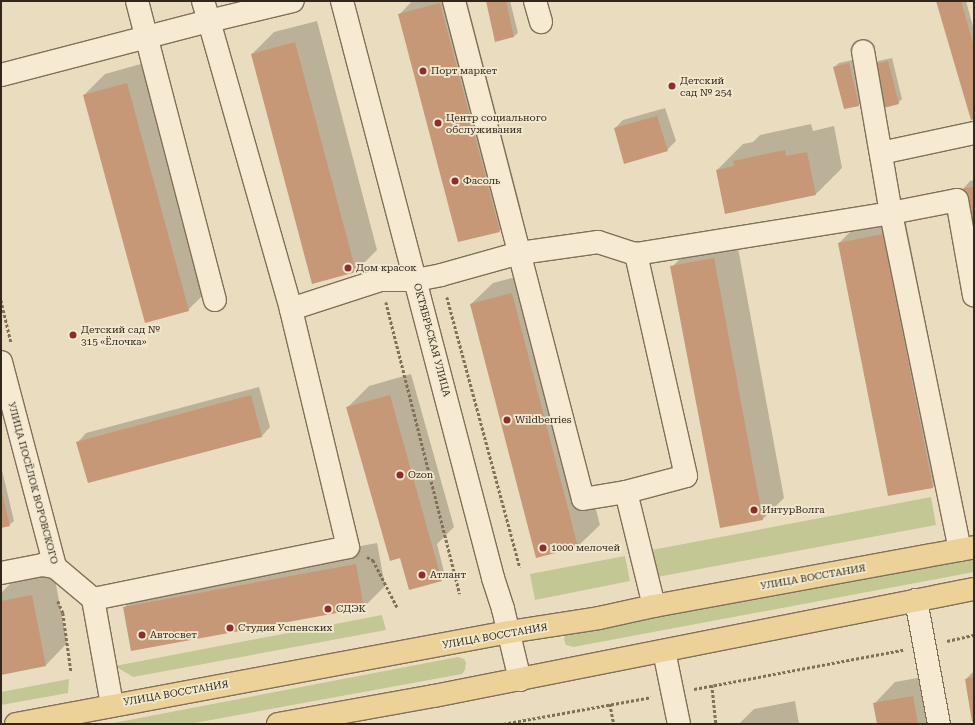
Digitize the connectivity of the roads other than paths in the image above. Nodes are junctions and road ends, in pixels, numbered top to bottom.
1 (137, 1) edge
2 (293, 1) edge
3 (342, 1) edge
4 (454, 1) edge
5 (536, 1) edge
6 (206, 11) edge
7 (541, 22) dead end
8 (146, 37) junction
9 (863, 50) dead end
10 (1, 75) edge
11 (974, 133) edge
12 (881, 153) junction
13 (891, 213) junction
14 (520, 253) junction
15 (636, 254) junction
16 (416, 280) junction
17 (974, 295) edge
18 (215, 300) dead end
19 (291, 309) junction
20 (1, 362) edge
21 (626, 492) junction
22 (967, 548) edge
23 (55, 567) junction
24 (1, 573) edge
25 (974, 589) edge
26 (93, 599) junction
27 (916, 600) junction
28 (654, 606) junction
29 (509, 632) junction
30 (664, 651) junction
31 (520, 680) junction
32 (112, 705) junction
33 (16, 724) edge
34 (278, 724) edge
35 (679, 724) edge
36 (939, 724) edge

1 - 8 street
2 - 6 street
3 - 16 street, ОКТЯБРЬСКАЯ УЛИЦА
4 - 14 street
5 - 7 street
6 - 8 street
6 - 19 street
8 - 10 street
8 - 18 street
9 - 12 street
11 - 12 street
12 - 13 street
13 - 15 street
13 - 17 street
13 - 22 street
14 - 15 street
14 - 16 street
14 - 21 street
15 - 21 street
16 - 19 street
16 - 29 street, ОКТЯБРЬСКАЯ УЛИЦА
19 - 26 street
20 - 23 street, УЛИЦА ПОСЁЛОК ВОРОВСКОГО
21 - 28 street
22 - 28 main road, УЛИЦА ВОССТАНИЯ
23 - 24 street
23 - 26 street, УЛИЦА ПОСЁЛОК ВОРОВСКОГО
25 - 27 main road
26 - 32 street
27 - 30 main road
27 - 36 street
28 - 29 main road, УЛИЦА ВОССТАНИЯ
29 - 31 street, ОКТЯБРЬСКАЯ УЛИЦА
29 - 32 main road, УЛИЦА ВОССТАНИЯ
30 - 31 main road
30 - 35 street
31 - 34 main road
32 - 33 main road, УЛИЦА ВОССТАНИЯ

